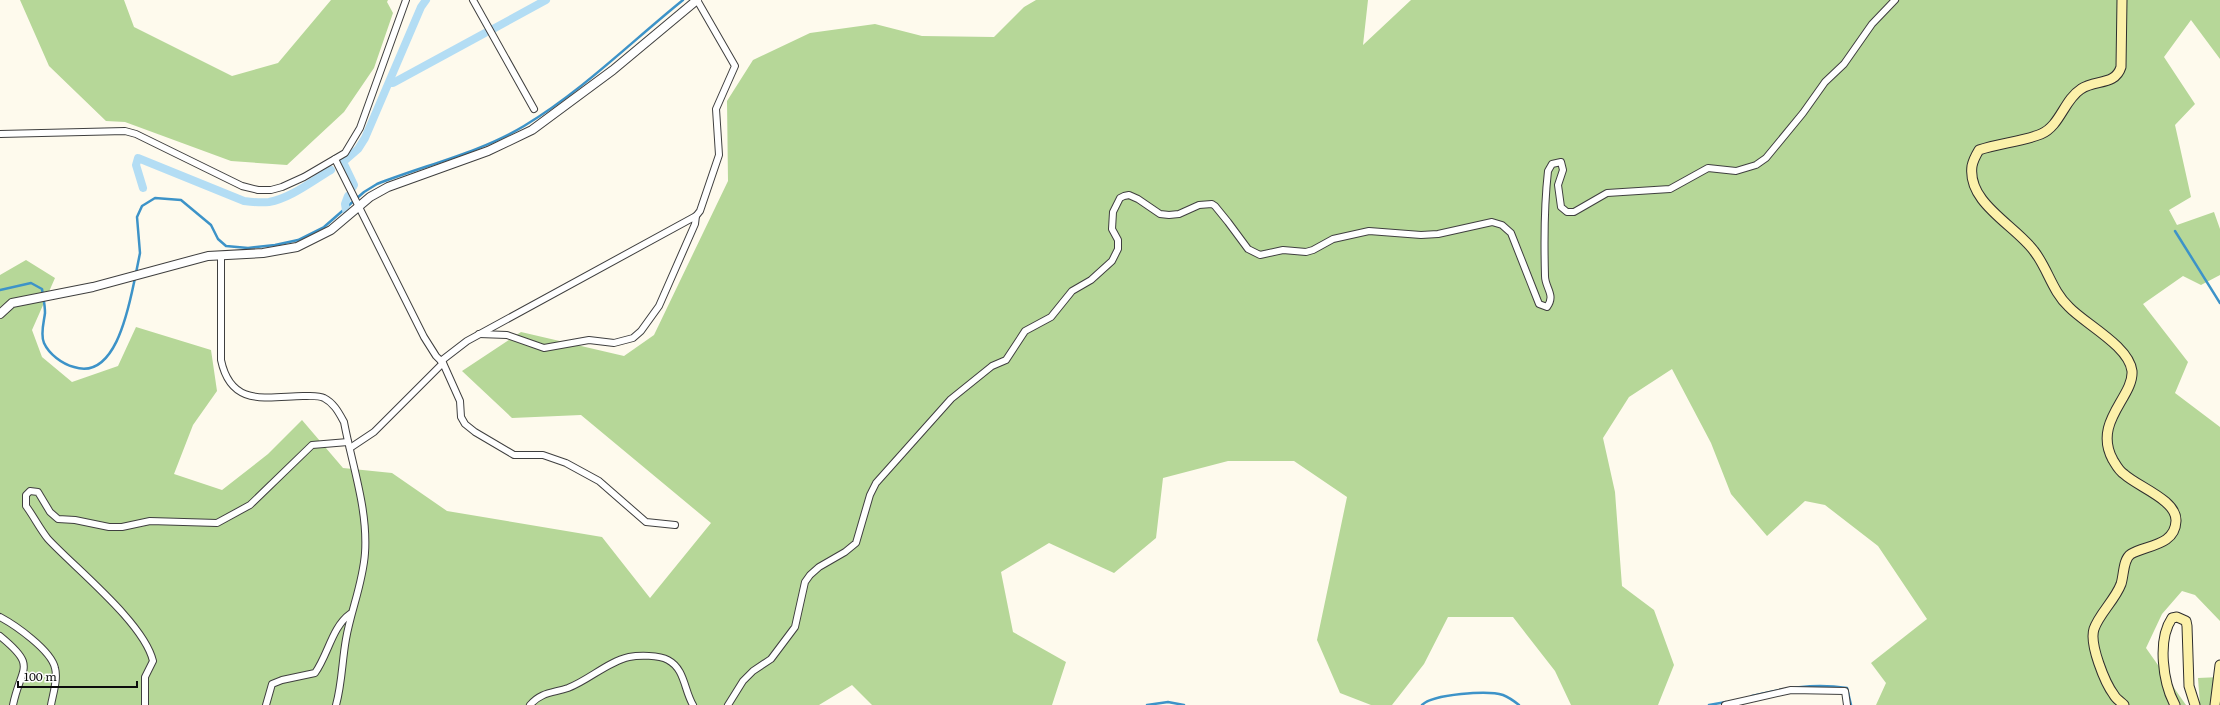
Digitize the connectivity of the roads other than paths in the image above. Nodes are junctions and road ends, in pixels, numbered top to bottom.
1 (406, 0) edge
2 (473, 0) edge
3 (697, 0) edge
4 (1895, 0) edge
5 (2122, 0) edge
6 (534, 110) dead end
7 (0, 134) edge
8 (334, 159) junction
9 (358, 207) junction
10 (696, 216) junction
11 (221, 255) junction
12 (0, 314) edge
13 (479, 334) junction
14 (442, 362) junction
15 (349, 445) junction
16 (675, 525) dead end
17 (350, 614) junction
18 (0, 617) edge
19 (0, 636) edge
20 (2220, 665) edge
21 (13, 705) edge
22 (51, 705) edge
23 (145, 705) edge
24 (266, 705) edge
25 (336, 705) edge
26 (530, 705) edge
27 (692, 705) edge
28 (728, 705) edge
29 (1726, 705) edge
30 (1847, 705) edge
31 (2124, 705) edge
32 (2175, 705) edge
33 (2195, 705) edge
34 (2215, 705) edge

1 - 8 street
2 - 6 street
3 - 9 street
3 - 10 street
4 - 28 street
5 - 31 main road
7 - 8 street
8 - 9 street
9 - 11 street
9 - 14 street
10 - 13 street
10 - 13 street
11 - 12 street
11 - 15 street
13 - 14 street
14 - 15 street
14 - 16 street
15 - 17 street
15 - 23 street
17 - 24 street
17 - 25 street
18 - 22 street
19 - 21 street
20 - 34 main road
26 - 27 street
29 - 30 street
32 - 33 main road

